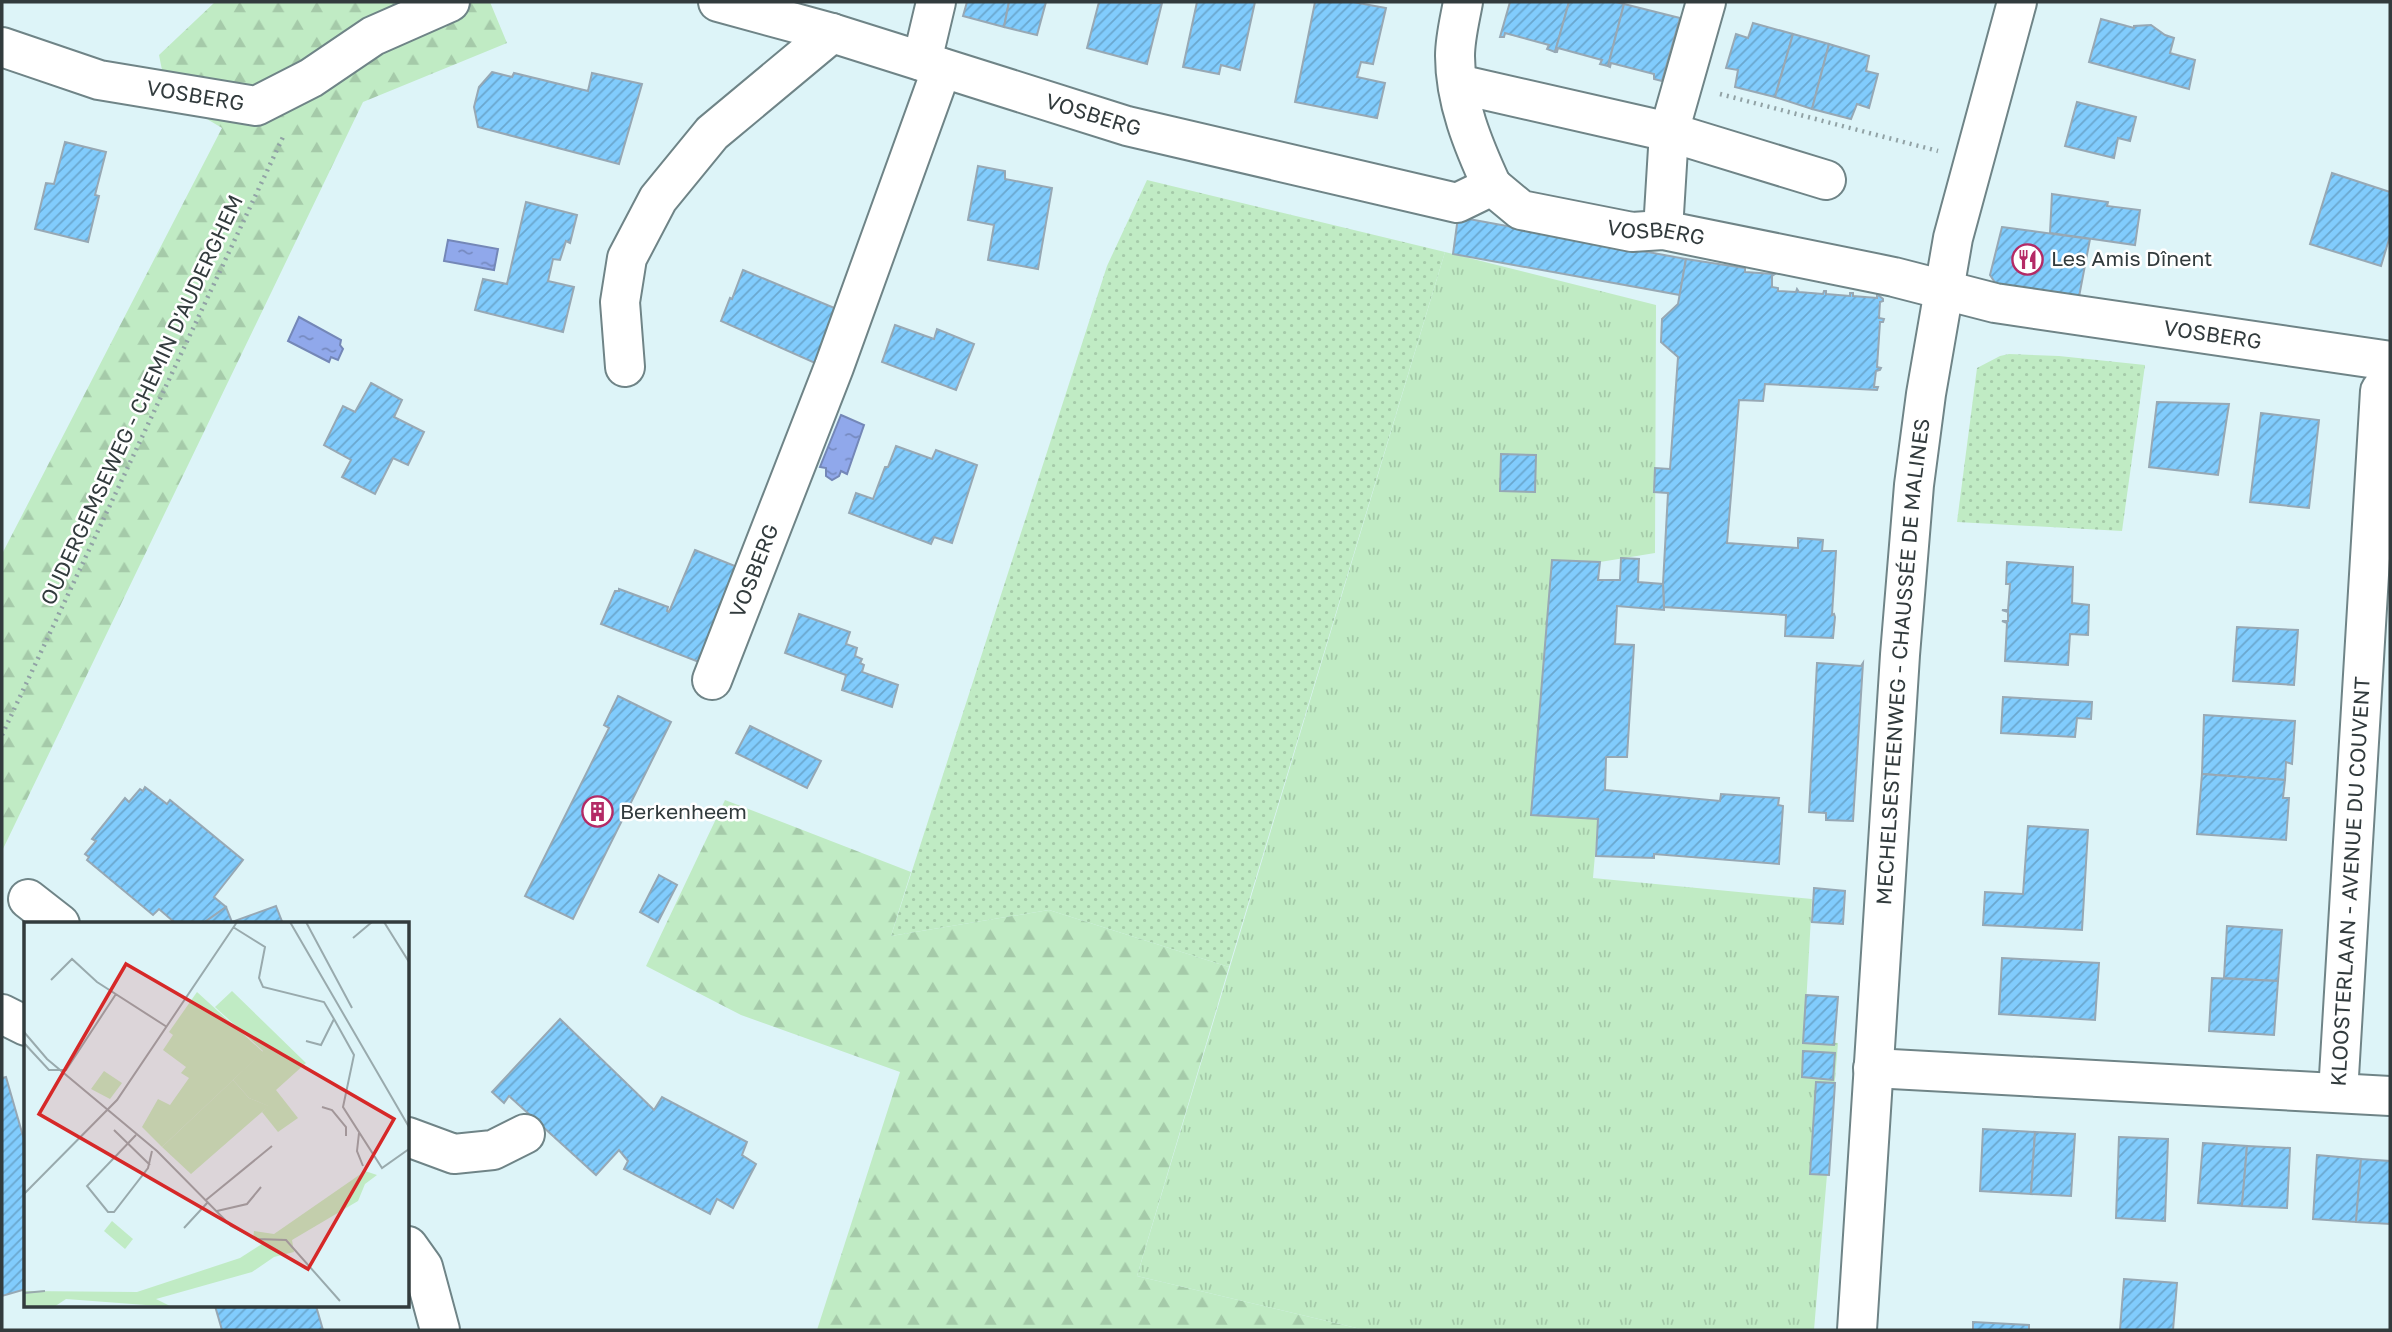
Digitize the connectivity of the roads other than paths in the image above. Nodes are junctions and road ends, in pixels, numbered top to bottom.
1 (450, 2) edge
2 (718, 2) edge
3 (936, 2) edge
4 (1463, 2) edge
5 (1706, 2) edge
6 (2017, 2) edge
7 (832, 33) junction
8 (2, 47) edge
9 (932, 64) junction
10 (1458, 84) junction
11 (1669, 132) junction
12 (1826, 180) dead end
13 (1492, 186) junction
14 (1663, 230) junction
15 (1943, 289) junction
16 (2390, 361) edge
17 (625, 367) dead end
18 (2390, 377) edge
19 (712, 680) dead end
20 (28, 899) dead end
21 (57, 922) edge
22 (2, 1014) edge
23 (24, 1025) edge
24 (1874, 1068) junction
25 (2338, 1093) junction
26 (2390, 1096) edge
27 (525, 1134) dead end
28 (410, 1138) edge
29 (410, 1249) edge
30 (440, 1330) edge
31 (1857, 1330) edge

1 - 8 street, VOSBERG
2 - 7 street, VOSBERG
3 - 9 street, VOSBERG
4 - 10 street
5 - 11 street
6 - 15 street, MECHELSESTEENWEG - CHAUSSÉE DE MALINES
7 - 9 street, VOSBERG
7 - 17 street
9 - 13 street, VOSBERG
9 - 19 street, VOSBERG
10 - 11 street
10 - 13 street
11 - 12 street
11 - 14 street
13 - 14 street, VOSBERG
14 - 15 street, VOSBERG
15 - 16 street, VOSBERG
15 - 24 street, MECHELSESTEENWEG - CHAUSSÉE DE MALINES
18 - 25 street, KLOOSTERLAAN - AVENUE DU COUVENT
20 - 21 street
22 - 23 street
24 - 25 street, KLOOSTERLAAN - AVENUE DU COUVENT
24 - 31 street, MECHELSESTEENWEG - CHAUSSÉE DE MALINES
25 - 26 street
27 - 28 street
29 - 30 street

